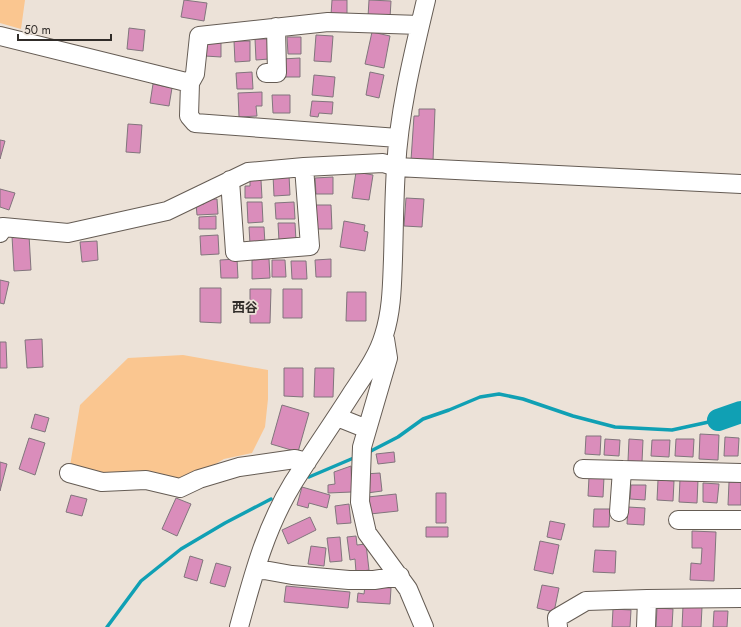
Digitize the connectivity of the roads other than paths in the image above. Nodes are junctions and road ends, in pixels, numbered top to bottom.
1 (426, 0) edge
2 (420, 25) junction
3 (276, 27) junction
4 (0, 36) edge
5 (266, 73) dead end
6 (190, 83) junction
7 (398, 138) junction
8 (304, 167) junction
9 (396, 167) junction
10 (230, 180) junction
11 (741, 184) edge
12 (1, 228) edge
13 (384, 336) junction
14 (337, 417) junction
15 (367, 428) junction
16 (307, 462) junction
17 (583, 469) dead end
18 (622, 470) junction
19 (69, 473) dead end
20 (741, 473) edge
21 (619, 512) dead end
22 (678, 520) dead end
23 (741, 520) edge
24 (254, 571) junction
25 (400, 576) junction
26 (741, 598) edge
27 (647, 599) junction
28 (239, 627) edge
29 (424, 627) edge
30 (558, 627) edge
31 (646, 627) edge

1 - 2 street
2 - 3 street
2 - 7 street
3 - 5 street
3 - 6 street
4 - 6 street
6 - 7 street
7 - 9 street
8 - 9 street
8 - 10 street
8 - 10 street
9 - 11 street
9 - 13 street
10 - 12 street
13 - 14 street
13 - 15 street
14 - 15 street
14 - 16 street
15 - 25 street
16 - 19 street
16 - 24 street
17 - 18 street
18 - 20 street
18 - 21 street
22 - 23 street
24 - 25 street
24 - 28 street
25 - 29 street
26 - 27 street
27 - 30 street
27 - 31 street

